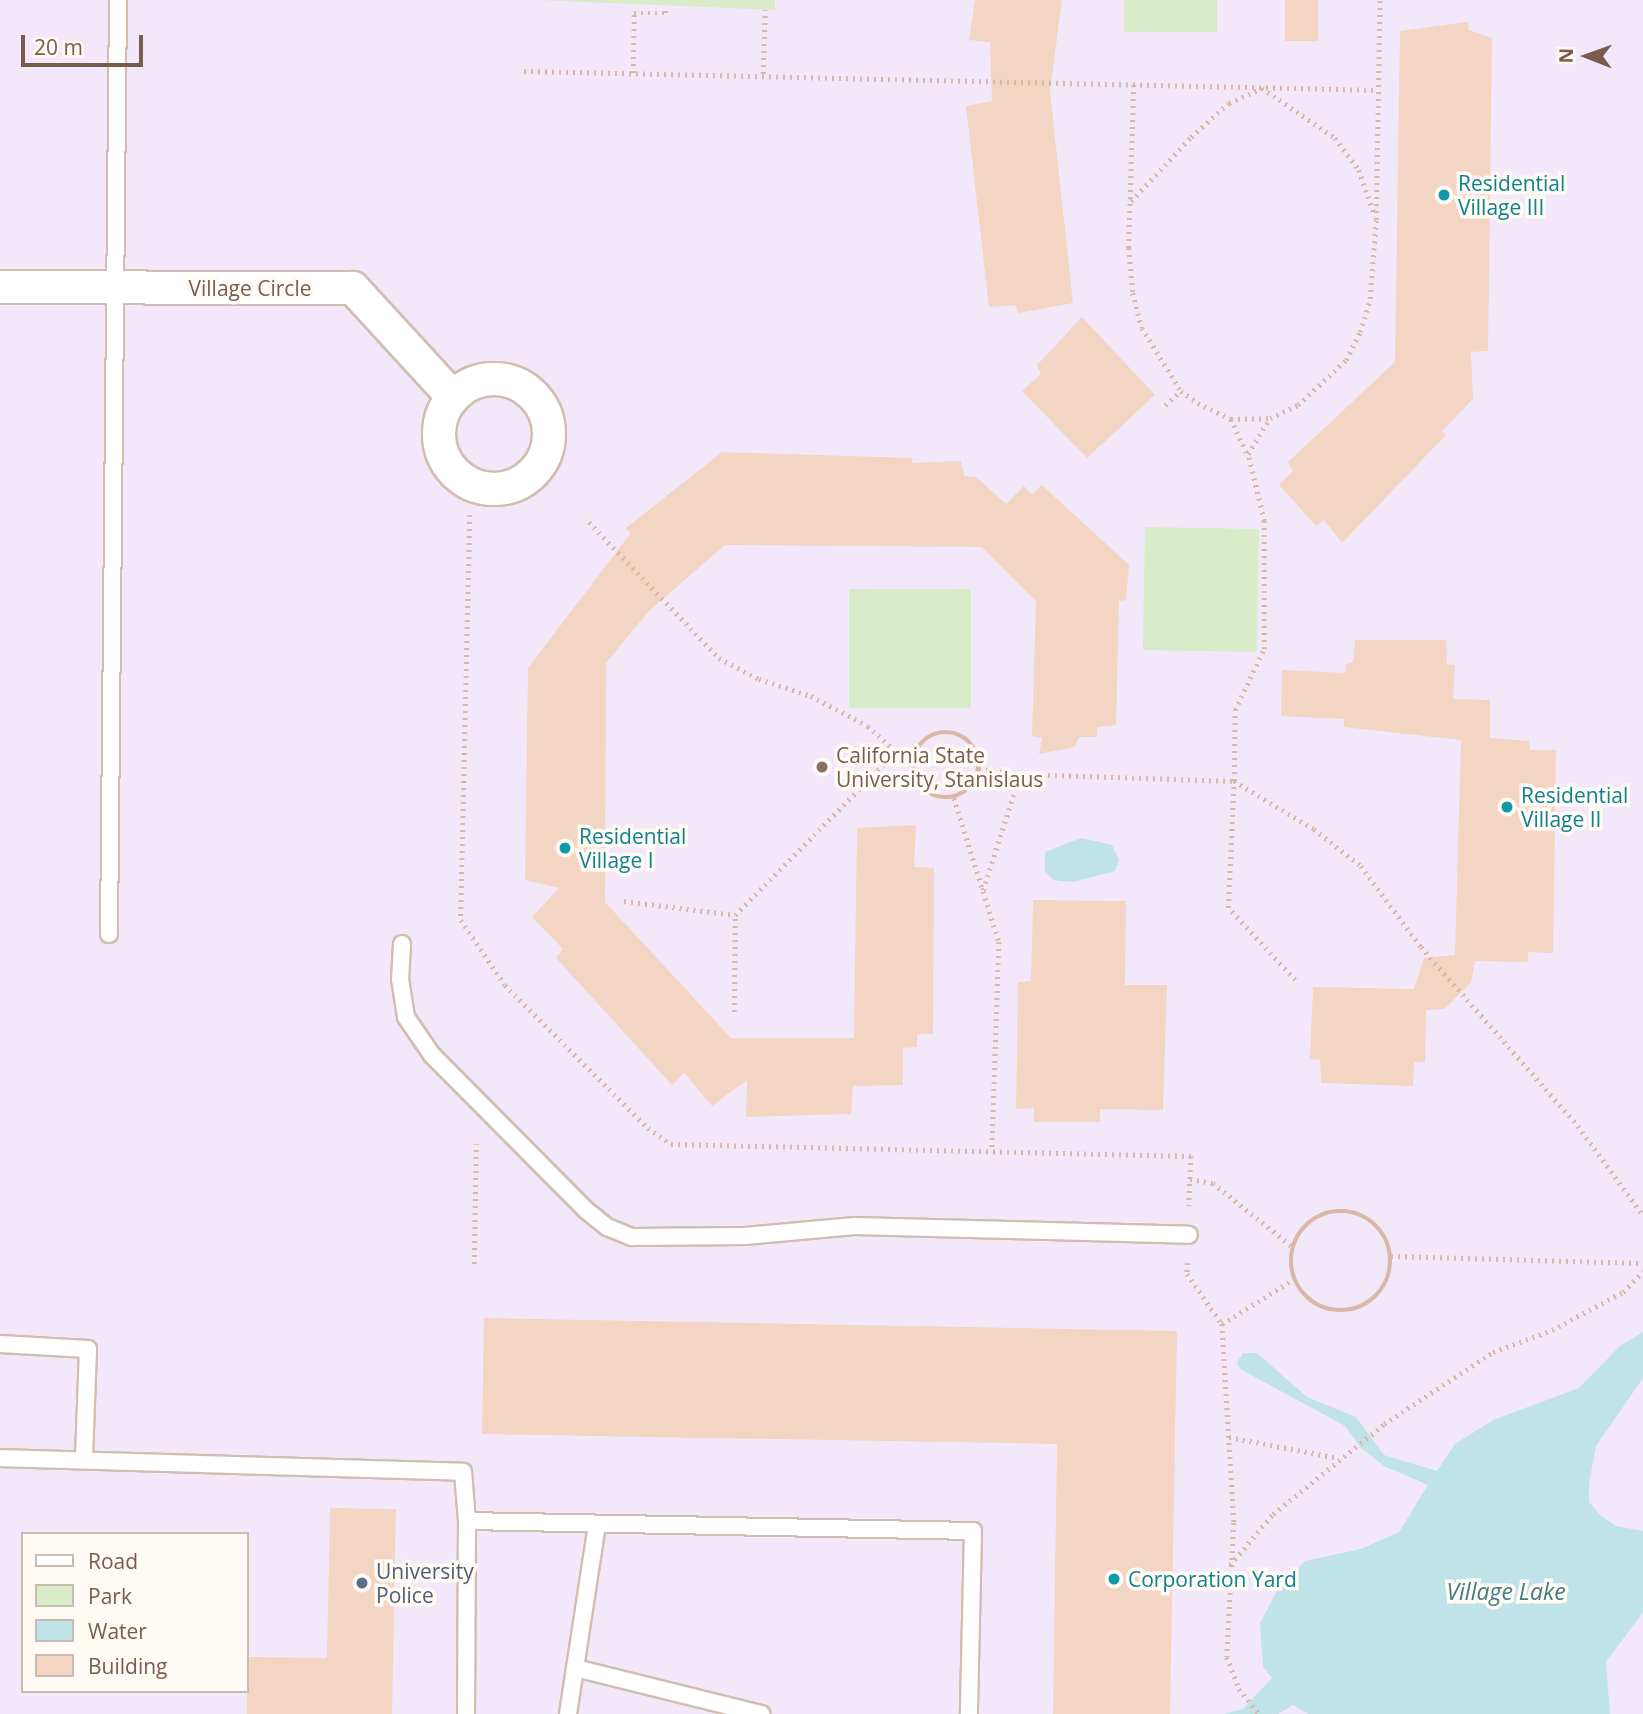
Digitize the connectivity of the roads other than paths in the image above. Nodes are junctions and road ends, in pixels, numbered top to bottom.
1 (118, 0) edge
2 (0, 287) edge
3 (116, 289) junction
4 (453, 397) dead end
5 (109, 934) dead end
6 (402, 944) dead end
7 (1189, 1235) road end
8 (0, 1344) edge
9 (0, 1458) edge
10 (84, 1460) junction
11 (467, 1521) junction
12 (597, 1524) junction
13 (575, 1668) junction
14 (466, 1714) edge
15 (568, 1714) edge
16 (761, 1714) edge
17 (969, 1714) edge

1 - 3 lane
2 - 3 street, Village Circle
3 - 4 street, Village Circle
3 - 5 lane
6 - 7 lane
8 - 10 lane
9 - 10 lane
10 - 11 lane
11 - 12 lane
11 - 14 lane
12 - 13 lane
12 - 17 lane
13 - 15 lane
13 - 16 lane

